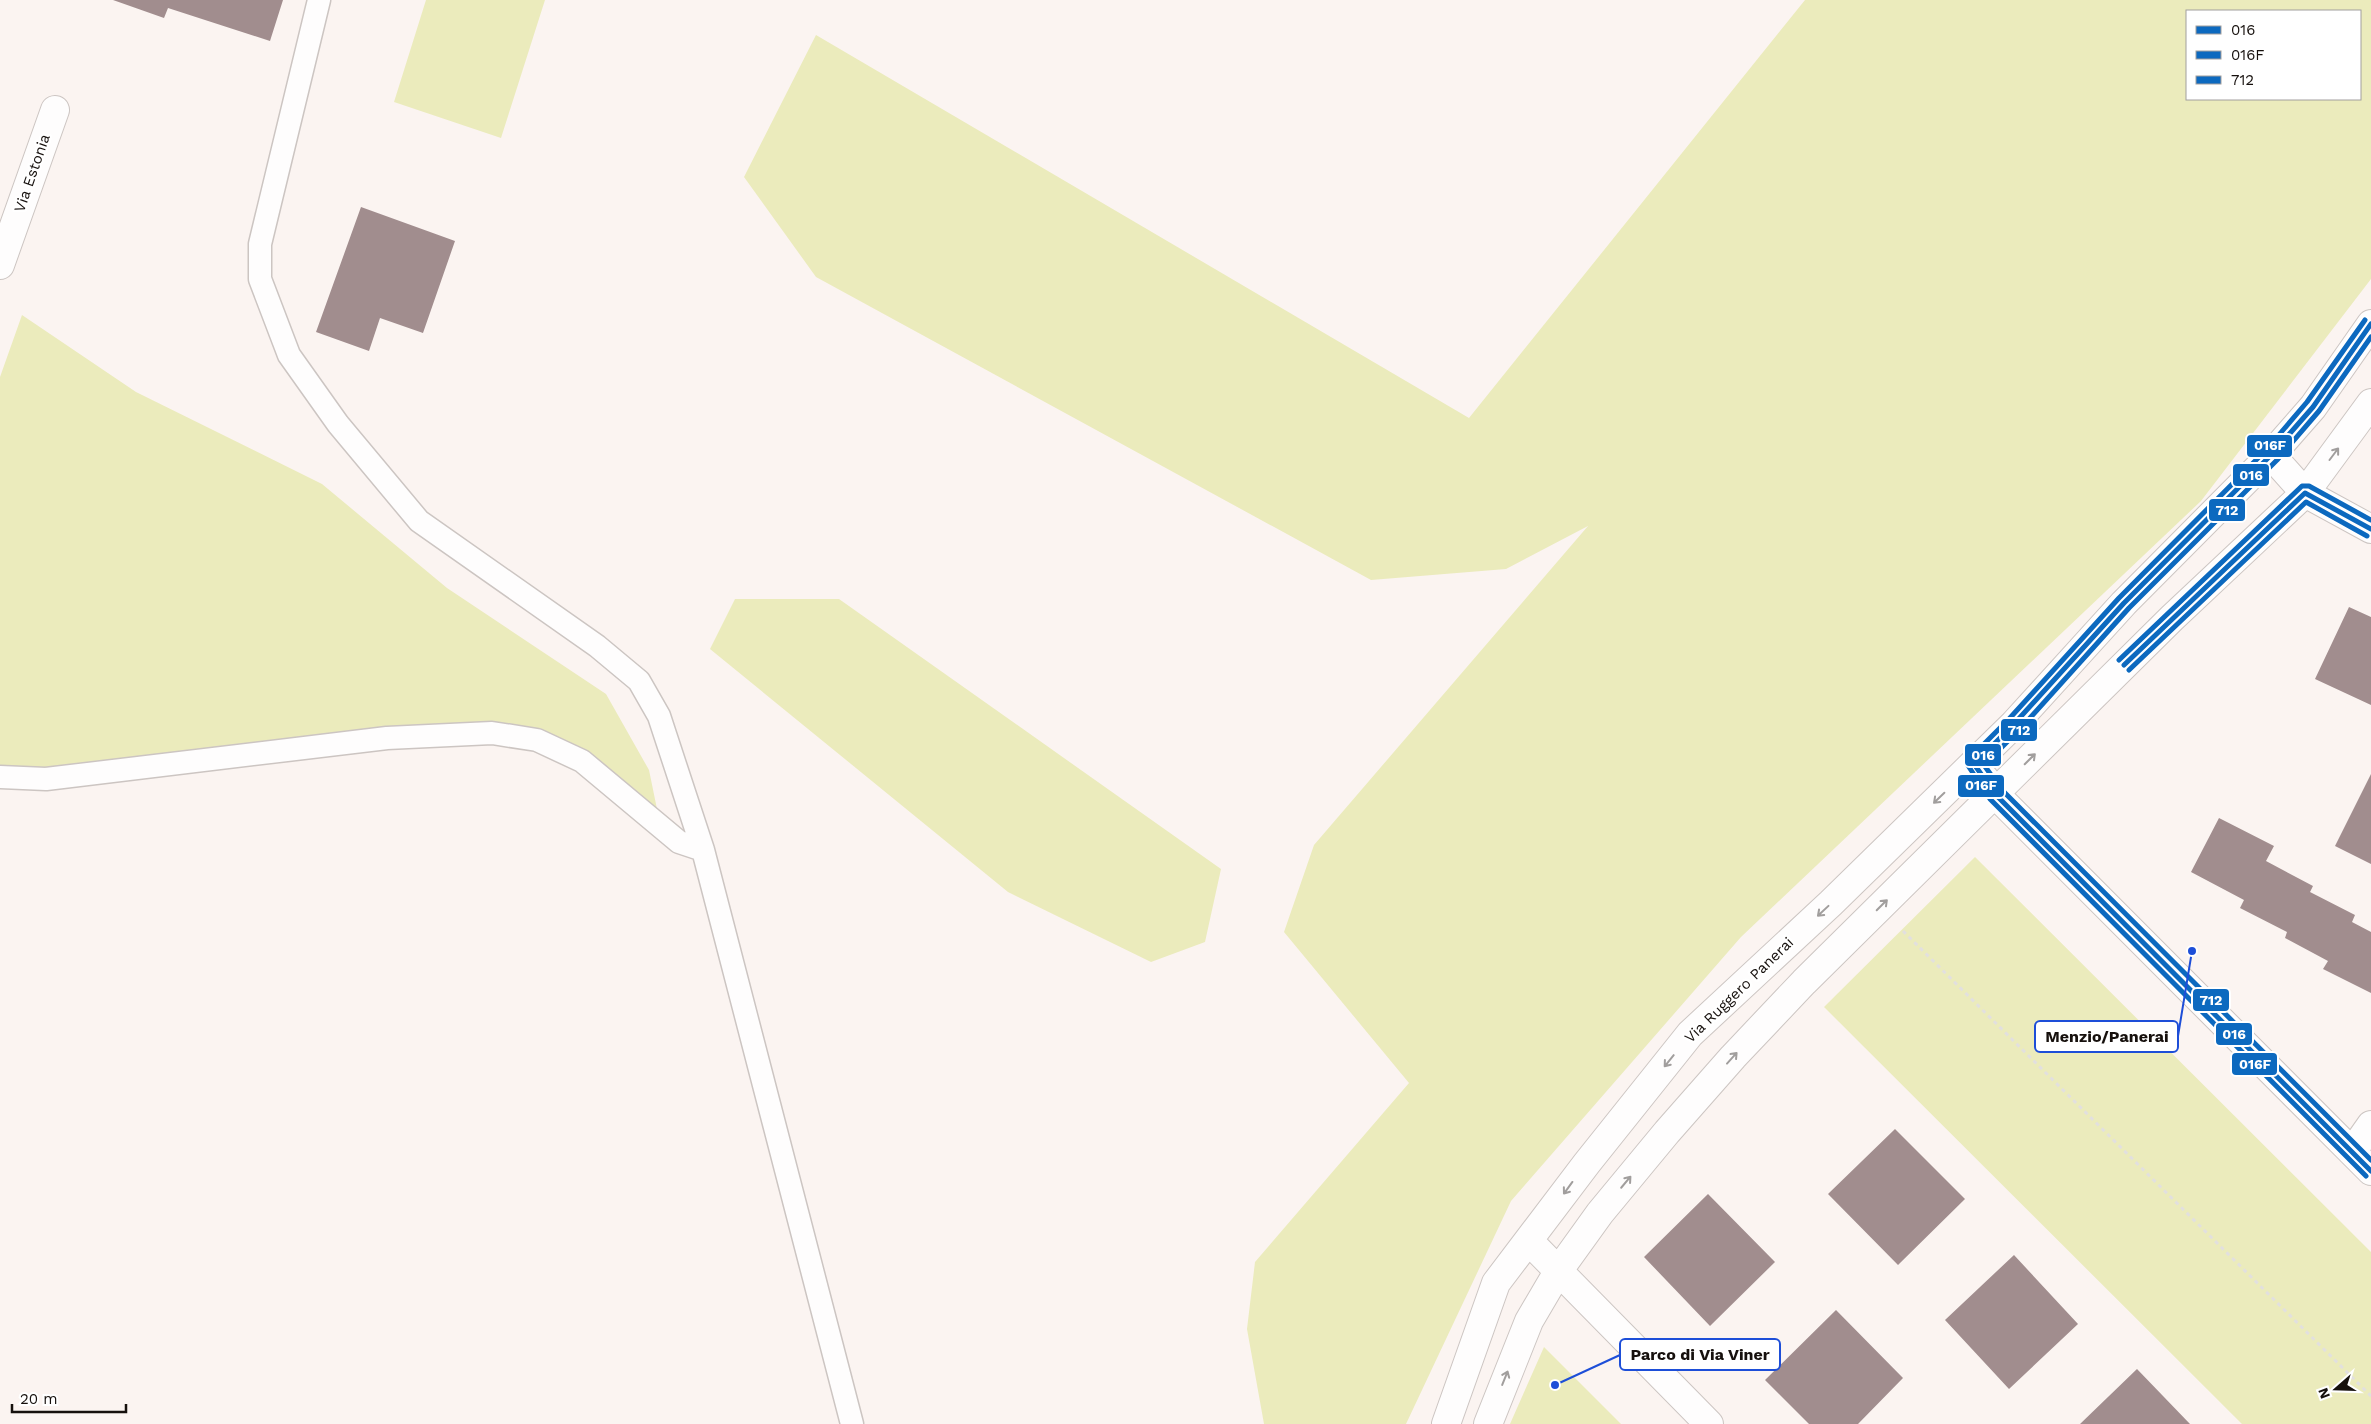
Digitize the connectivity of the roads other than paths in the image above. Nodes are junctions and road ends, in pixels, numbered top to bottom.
1 (318, 0) edge
2 (55, 110) dead end
3 (0, 265) edge
4 (2371, 324) edge
5 (2371, 403) edge
6 (2272, 456) junction
7 (2305, 493) junction
8 (2371, 529) edge
9 (1974, 764) junction
10 (0, 777) edge
11 (1995, 794) junction
12 (703, 850) junction
13 (2371, 1125) edge
14 (2362, 1161) edge
15 (1529, 1241) junction
16 (1559, 1270) junction
17 (852, 1424) edge
18 (1446, 1424) edge
19 (1488, 1424) edge
20 (1709, 1424) edge

1 - 12 lane
2 - 3 street, Via Estonia
4 - 6 street, Via Ruggero Panerai
7 -> 5 street
6 - 7 street
6 - 9 street, Via Ruggero Panerai
7 - 8 street
11 -> 7 street
9 - 11 street
9 -> 15 street, Via Ruggero Panerai
10 - 12 lane
11 - 14 street
16 -> 11 street
12 - 17 lane
13 - 14 street
15 - 16 street
15 - 18 street, Via Ruggero Panerai
19 -> 16 street
16 - 20 street

